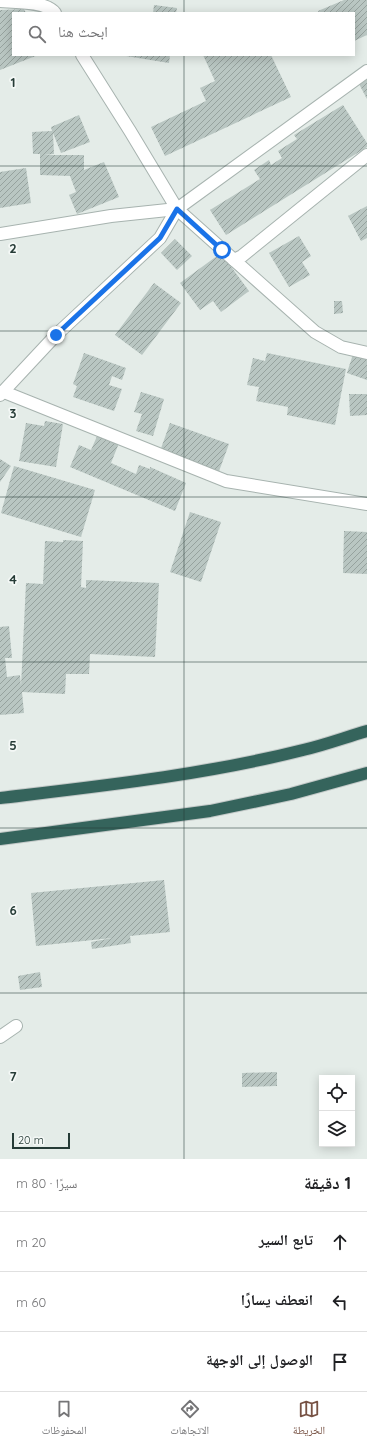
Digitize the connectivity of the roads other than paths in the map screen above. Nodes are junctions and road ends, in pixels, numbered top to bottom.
1 (0, 1) edge
2 (54, 12) edge
3 (83, 56) edge
4 (367, 71) edge
5 (367, 155) edge
6 (177, 209) junction
7 (0, 234) edge
8 (234, 260) junction
9 (367, 354) edge
10 (2, 393) edge
11 (367, 504) edge
12 (367, 731) edge
13 (367, 773) edge
14 (0, 798) edge
15 (0, 839) edge
16 (16, 1026) dead end
17 (0, 1037) edge

1 - 2 street
3 - 6 street
4 - 6 street
5 - 8 street
6 - 7 street
6 - 8 street
6 - 10 street
8 - 9 street
10 - 11 street
12 - 14 highway
13 - 15 highway
16 - 17 street

